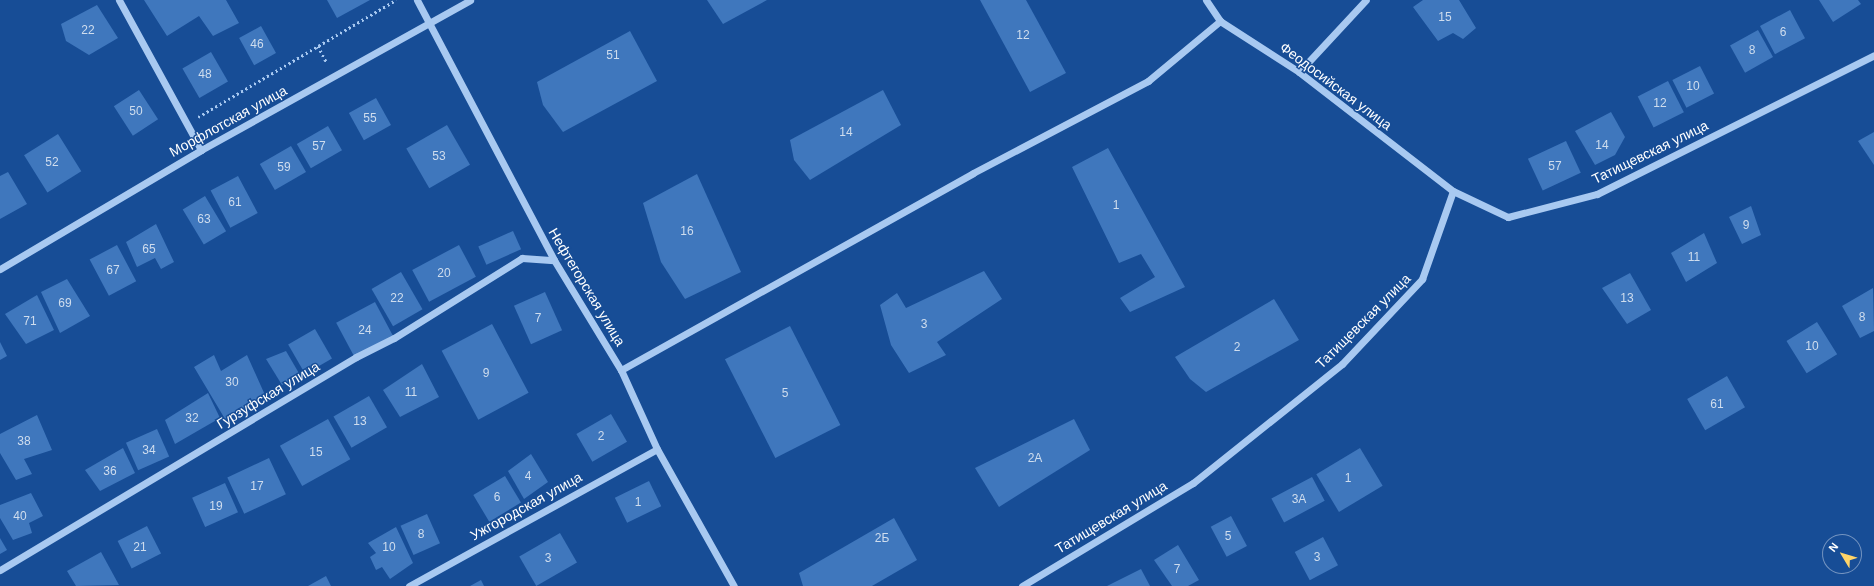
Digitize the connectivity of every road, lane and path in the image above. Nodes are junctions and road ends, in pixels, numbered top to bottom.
1 (119, 0) edge
2 (396, 0) edge
3 (417, 0) edge
4 (470, 0) edge
5 (1206, 0) edge
6 (1366, 0) edge
7 (1220, 21) junction
8 (430, 24) junction
9 (1874, 55) edge
10 (1298, 72) junction
11 (187, 124) junction
12 (201, 150) junction
13 (1453, 191) junction
14 (554, 260) junction
15 (0, 269) edge
16 (621, 370) junction
17 (657, 449) junction
18 (0, 570) edge
19 (408, 586) edge
20 (734, 586) edge
21 (1022, 586) edge

1 - 11 street
2 - 11 path
3 - 8 street, Нефтегорская улица
4 - 8 street, Морфлотская улица
5 - 7 street, Феодосийская улица
6 - 10 street
7 - 10 street, Феодосийская улица
7 - 16 street
8 - 12 street, Морфлотская улица
8 - 14 street, Нефтегорская улица
9 - 13 street, Татищевская улица
10 - 13 street, Феодосийская улица
11 - 12 street
12 - 15 street, Морфлотская улица
13 - 21 street, Татищевская улица
14 - 16 street, Нефтегорская улица
14 - 18 street, Гурзуфская улица
16 - 17 street, Нефтегорская улица
17 - 19 street, Ужгородская улица
17 - 20 street, Нефтегорская улица

